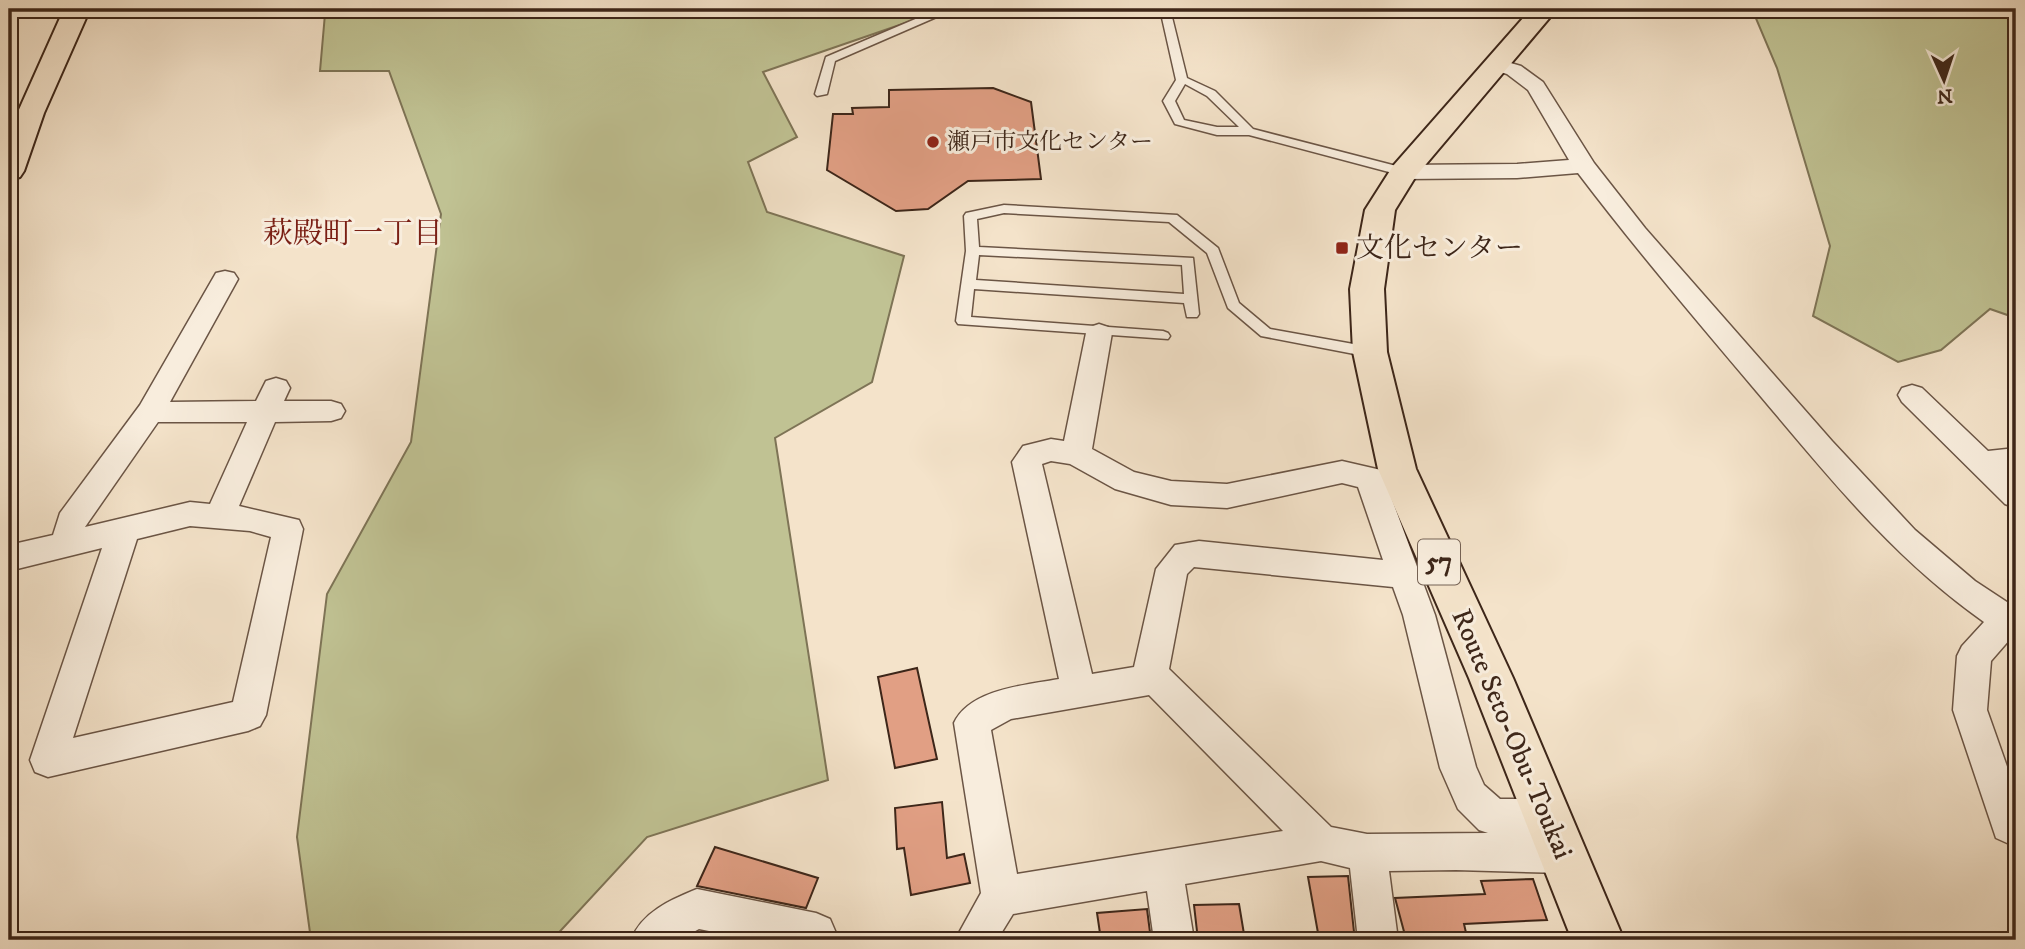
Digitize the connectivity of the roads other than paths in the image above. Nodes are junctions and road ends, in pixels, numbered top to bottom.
1 (77, 9) edge
2 (1059, 9) edge
3 (1165, 9) edge
4 (1544, 9) edge
5 (1497, 65) junction
6 (1182, 80) junction
7 (821, 94) dead end
8 (1249, 131) junction
9 (11, 159) edge
10 (1584, 166) junction
11 (1404, 172) junction
12 (973, 251) junction
13 (225, 279) dead end
14 (968, 284) junction
15 (1191, 299) junction
16 (1192, 314) dead end
17 (1099, 333) junction
18 (1163, 336) dead end
19 (1370, 352) junction
20 (1912, 394) dead end
21 (271, 399) junction
22 (331, 411) dead end
23 (150, 412) junction
24 (1076, 454) junction
25 (2016, 459) edge
26 (1982, 463) junction
27 (2016, 496) edge
28 (219, 517) junction
29 (124, 530) junction
30 (66, 544) junction
31 (9, 558) edge
32 (1405, 575) junction
33 (2012, 623) edge
34 (1156, 679) junction
35 (1079, 690) junction
36 (1548, 817) junction
37 (2016, 829) edge
38 (1321, 843) junction
39 (1367, 853) junction
40 (1563, 854) junction
41 (1163, 868) junction
42 (1001, 897) junction
43 (816, 933) dead end
44 (651, 940) edge
45 (975, 940) edge
46 (1174, 940) edge
47 (1378, 940) edge
48 (1598, 940) edge

1 - 9 main road
2 - 7 lane
3 - 6 lane
4 - 5 main road, Route Seto-Obu-Toukai / 57
5 - 10 street
5 - 11 main road, Route Seto-Obu-Toukai / 57
6 - 8 lane
6 - 8 lane
8 - 11 lane
10 - 11 street
10 - 33 street
11 - 19 main road, Route Seto-Obu-Toukai / 57
12 - 14 lane
12 - 15 lane
12 - 19 lane
13 - 23 street
14 - 15 lane
14 - 17 lane
15 - 16 lane
17 - 18 lane
17 - 24 street
19 - 36 main road, Route Seto-Obu-Toukai / 57
20 - 26 street
21 - 22 street
21 - 23 street
21 - 28 street
23 - 30 street
24 - 32 street
24 - 35 street
25 - 26 street
26 - 27 street
28 - 29 street
28 - 29 street
29 - 30 street
30 - 31 street
32 - 34 street
32 - 36 street
33 - 37 street
34 - 35 street
34 - 38 street
35 - 42 street
36 - 40 main road, Route Seto-Obu-Toukai / 57
38 - 39 street
38 - 41 street
39 - 40 street
39 - 47 street
40 - 48 main road, Route Seto-Obu-Toukai / 57
41 - 42 street
41 - 46 street
42 - 45 street
43 - 44 street

